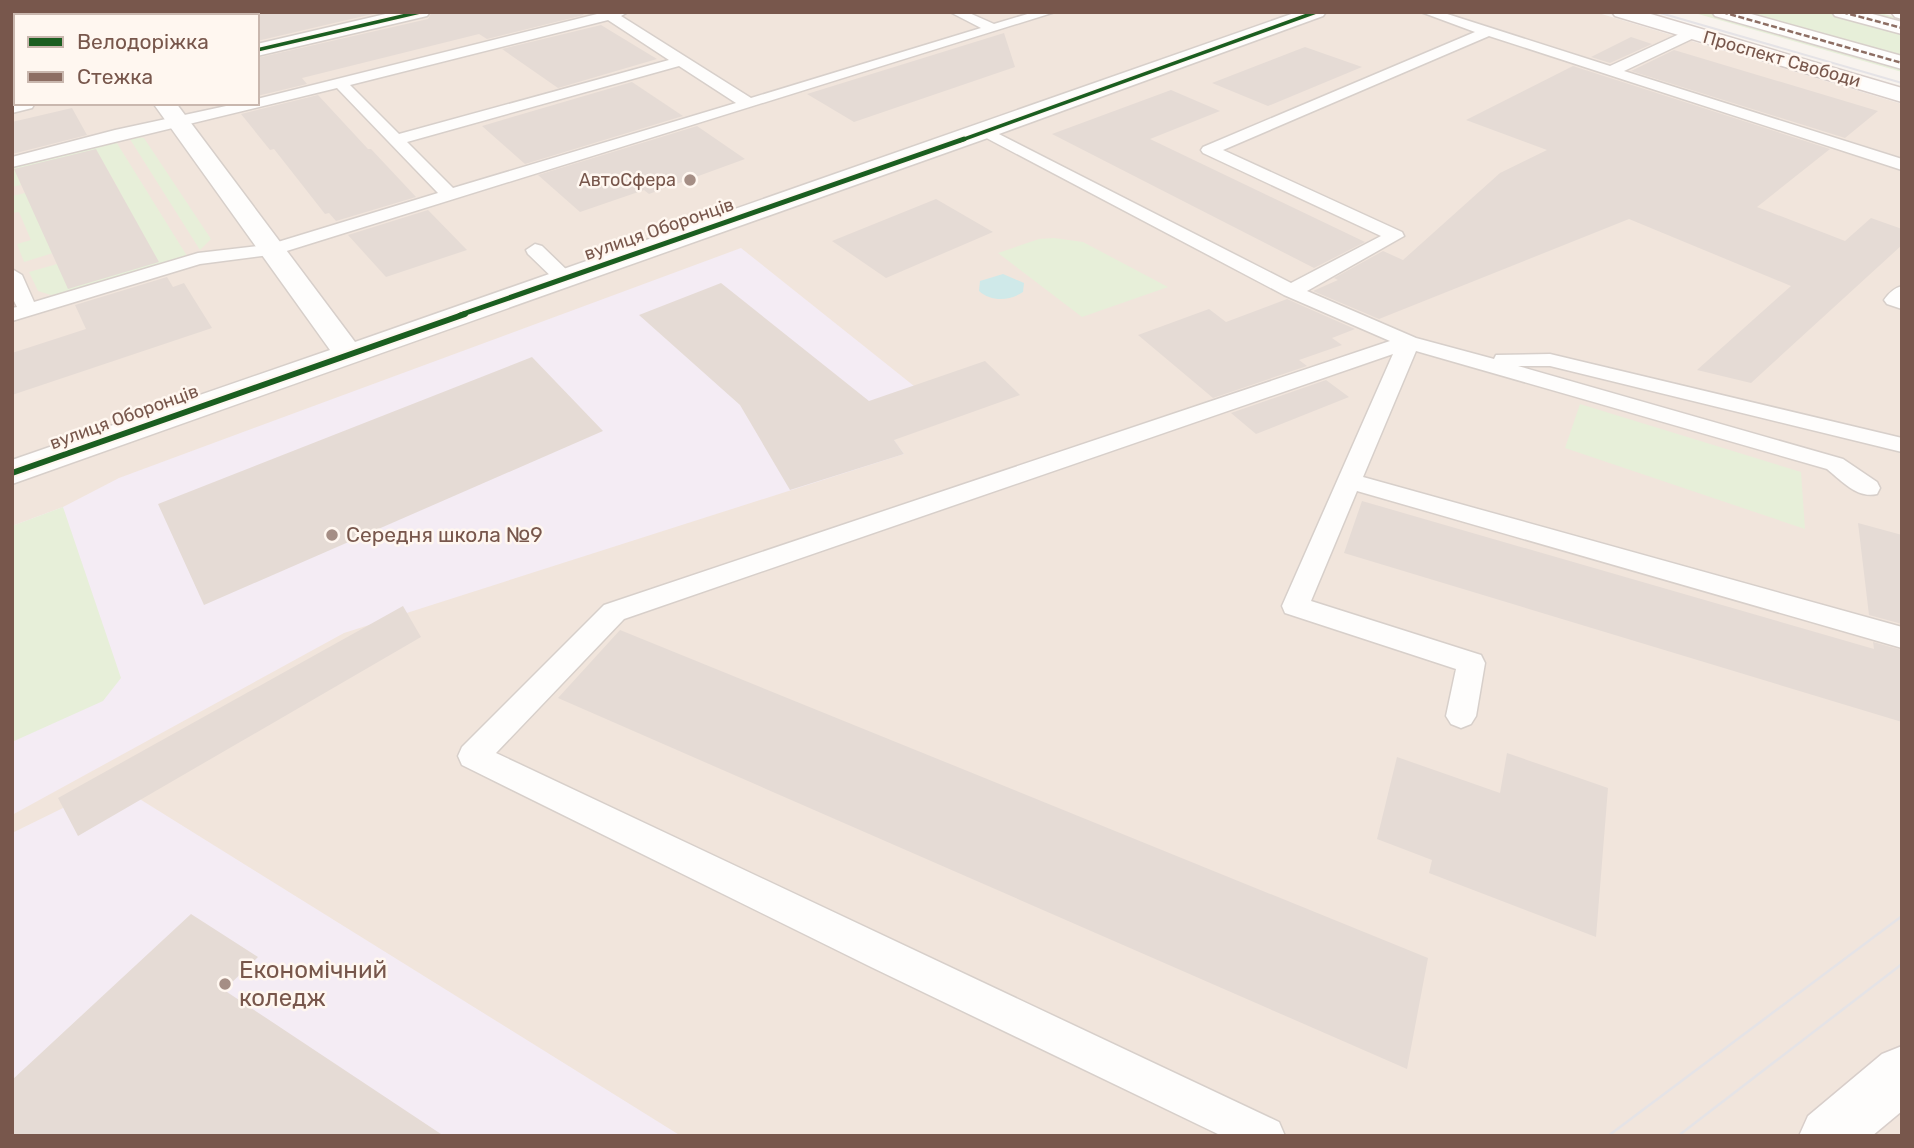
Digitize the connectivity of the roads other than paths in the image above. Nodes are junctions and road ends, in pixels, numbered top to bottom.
1 (420, 12) edge
2 (956, 12) edge
3 (1049, 12) edge
4 (1315, 12) edge
5 (1427, 12) edge
6 (1622, 12) edge
7 (1722, 12) edge
8 (1842, 12) edge
9 (616, 14) edge
10 (1902, 28) edge
11 (993, 29) junction
12 (1487, 32) junction
13 (1693, 33) junction
14 (259, 50) edge
15 (681, 61) junction
16 (1902, 63) edge
17 (1610, 72) junction
18 (340, 83) junction
19 (1902, 95) edge
20 (259, 97) edge
21 (749, 104) junction
22 (217, 105) edge
23 (172, 113) edge
24 (985, 133) junction
25 (394, 140) junction
26 (12, 162) edge
27 (1902, 165) edge
28 (450, 195) junction
29 (270, 250) junction
30 (535, 250) dead end
31 (12, 275) edge
32 (565, 278) junction
33 (1291, 291) junction
34 (1902, 292) edge
35 (1902, 303) edge
36 (20, 312) edge
37 (1409, 342) junction
38 (348, 353) junction
39 (1474, 360) junction
40 (1902, 445) edge
41 (12, 473) edge
42 (1349, 481) junction
43 (1868, 488) dead end
44 (1902, 638) edge
45 (1461, 716) dead end
46 (1902, 1073) edge
47 (1265, 1136) edge
48 (1828, 1136) edge

1 - 14 street
2 - 11 lane
3 - 11 lane
4 - 24 street, вулиця Оборонців
5 - 12 lane
6 - 13 street, Проспект Свободи
7 - 16 street
8 - 10 street
9 - 15 lane
9 - 18 lane
11 - 21 lane
12 - 17 lane
12 - 33 lane
13 - 17 lane
13 - 19 street, Проспект Свободи
15 - 21 lane
15 - 25 lane
17 - 27 lane
18 - 20 lane
18 - 25 lane
21 - 28 lane
22 - 23 lane
23 - 26 lane
23 - 29 street
24 - 32 street, вулиця Оборонців
24 - 33 lane
25 - 28 lane
28 - 29 lane
29 - 36 lane
29 - 38 street
30 - 32 lane
31 - 36 lane
32 - 38 street, вулиця Оборонців
33 - 37 lane
34 - 35 lane
37 - 39 lane
37 - 42 lane
37 - 47 lane
38 - 41 street, вулиця Оборонців
39 - 40 lane
39 - 43 lane
42 - 44 lane
42 - 45 lane
46 - 48 street

